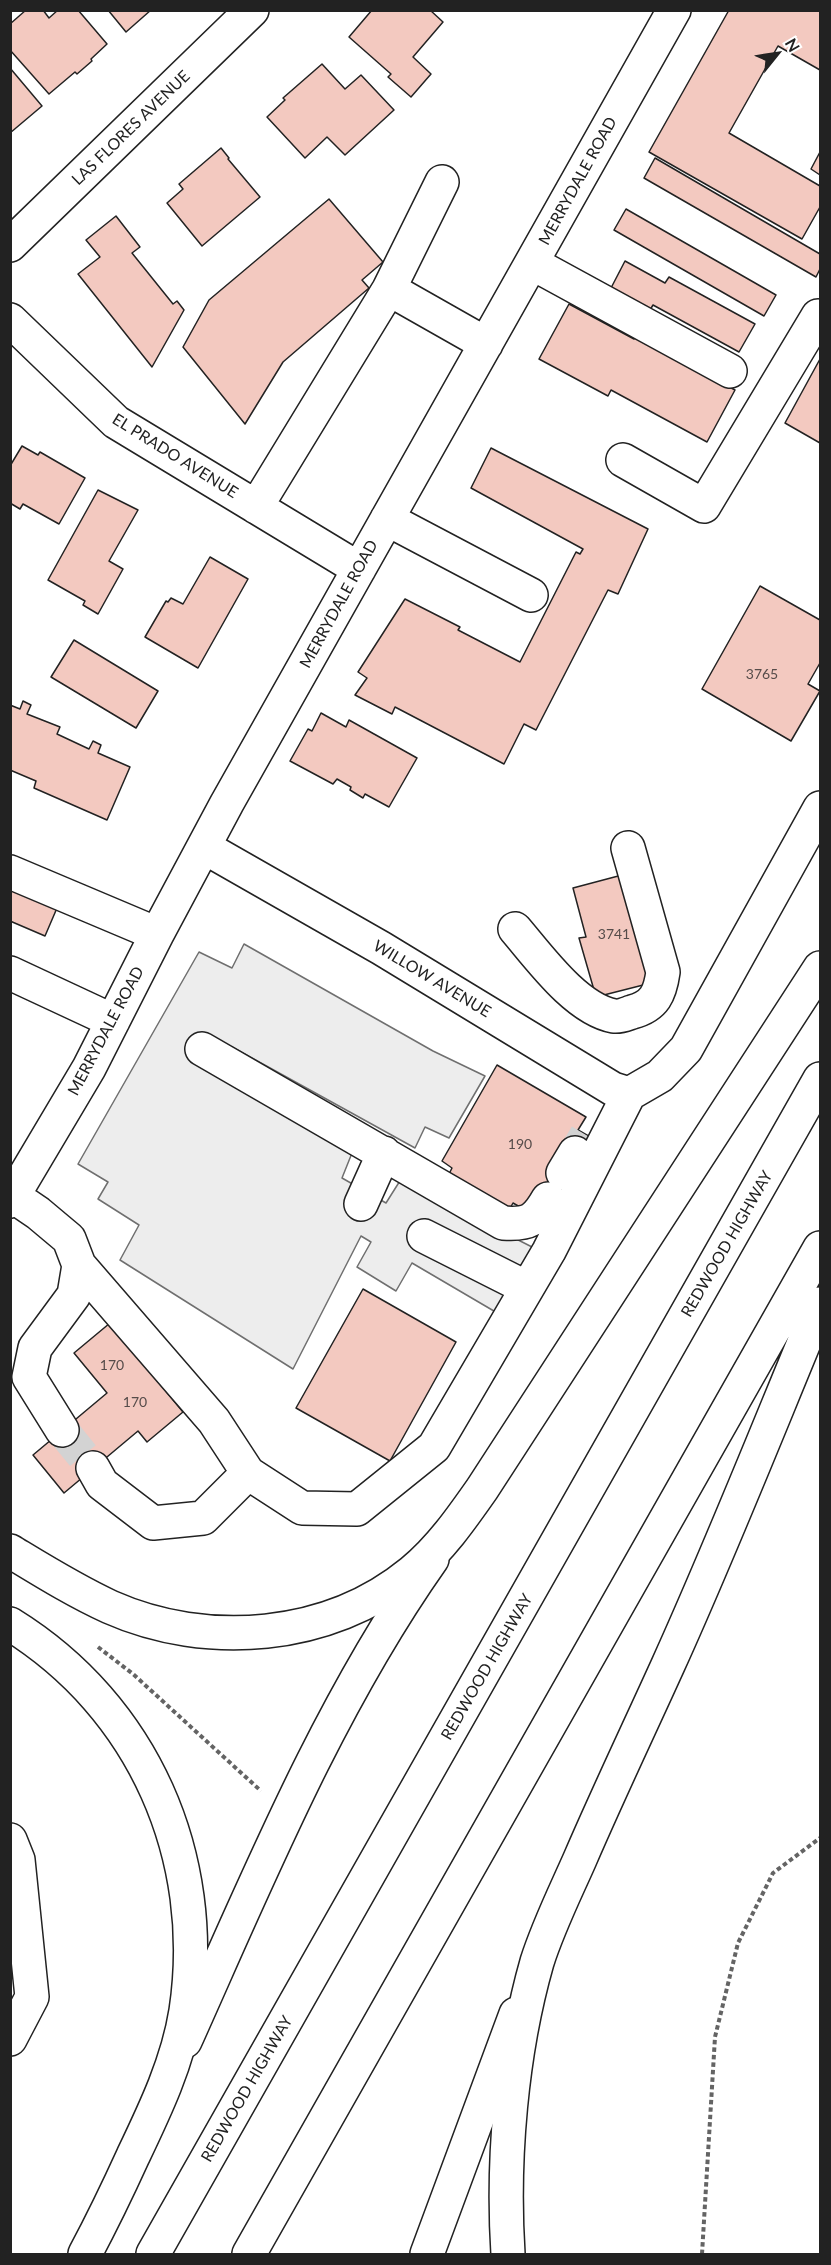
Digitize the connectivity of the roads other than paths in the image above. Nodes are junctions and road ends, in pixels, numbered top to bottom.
1 (252, 10) edge
2 (674, 10) edge
3 (442, 182) dead end
4 (10, 245) edge
5 (532, 263) junction
6 (389, 289) junction
7 (818, 316) dead end
8 (10, 320) edge
9 (486, 344) junction
10 (730, 371) dead end
11 (623, 460) dead end
12 (256, 507) junction
13 (387, 519) junction
14 (359, 569) junction
15 (531, 595) dead end
16 (820, 808) edge
17 (204, 847) junction
18 (628, 848) dead end
19 (10, 872) edge
20 (515, 928) dead end
21 (156, 934) junction
22 (820, 968) edge
23 (10, 973) edge
24 (113, 1021) junction
25 (202, 1049) dead end
26 (820, 1079) edge
27 (621, 1091) junction
28 (384, 1153) junction
29 (12, 1199) edge
30 (361, 1204) dead end
31 (424, 1236) dead end
32 (820, 1248) edge
33 (79, 1264) junction
34 (527, 1288) junction
35 (820, 1304) edge
36 (62, 1430) tunnel mouth
37 (93, 1468) tunnel mouth
38 (248, 1473) junction
39 (461, 1519) junction
40 (10, 1551) edge
41 (10, 1624) edge
42 (10, 1840) edge
43 (548, 1931) junction
44 (10, 2039) edge
45 (151, 2119) junction
46 (85, 2254) edge
47 (153, 2254) edge
48 (249, 2254) edge
49 (427, 2254) edge
50 (508, 2254) edge

1 - 4 main road, LAS FLORES AVENUE
2 - 5 main road, MERRYDALE ROAD
3 - 6 main road
5 - 9 main road, MERRYDALE ROAD
5 - 10 main road
6 - 9 main road
6 - 12 main road
7 - 11 main road
8 - 12 main road, EL PRADO AVENUE
9 - 13 main road, MERRYDALE ROAD
12 - 14 main road, EL PRADO AVENUE
13 - 14 main road, MERRYDALE ROAD
13 - 15 main road
14 - 17 main road, MERRYDALE ROAD
16 - 27 main road
17 - 21 main road, MERRYDALE ROAD
17 - 27 main road, WILLOW AVENUE
18 - 20 main road
19 - 21 main road
21 - 24 main road, MERRYDALE ROAD
22 - 39 main road
23 - 24 main road
24 - 29 main road, MERRYDALE ROAD
25 - 28 main road
26 - 47 main road, REDWOOD HIGHWAY
27 - 28 main road
27 - 34 main road
28 - 30 main road
29 - 33 main road
31 - 34 main road
32 - 48 main road
33 - 36 main road
33 - 38 main road
34 - 38 main road
35 - 43 main road
37 - 38 main road
39 - 40 main road
39 - 45 main road
41 - 45 main road
42 - 44 main road
43 - 49 main road
43 - 50 main road
45 - 46 main road

